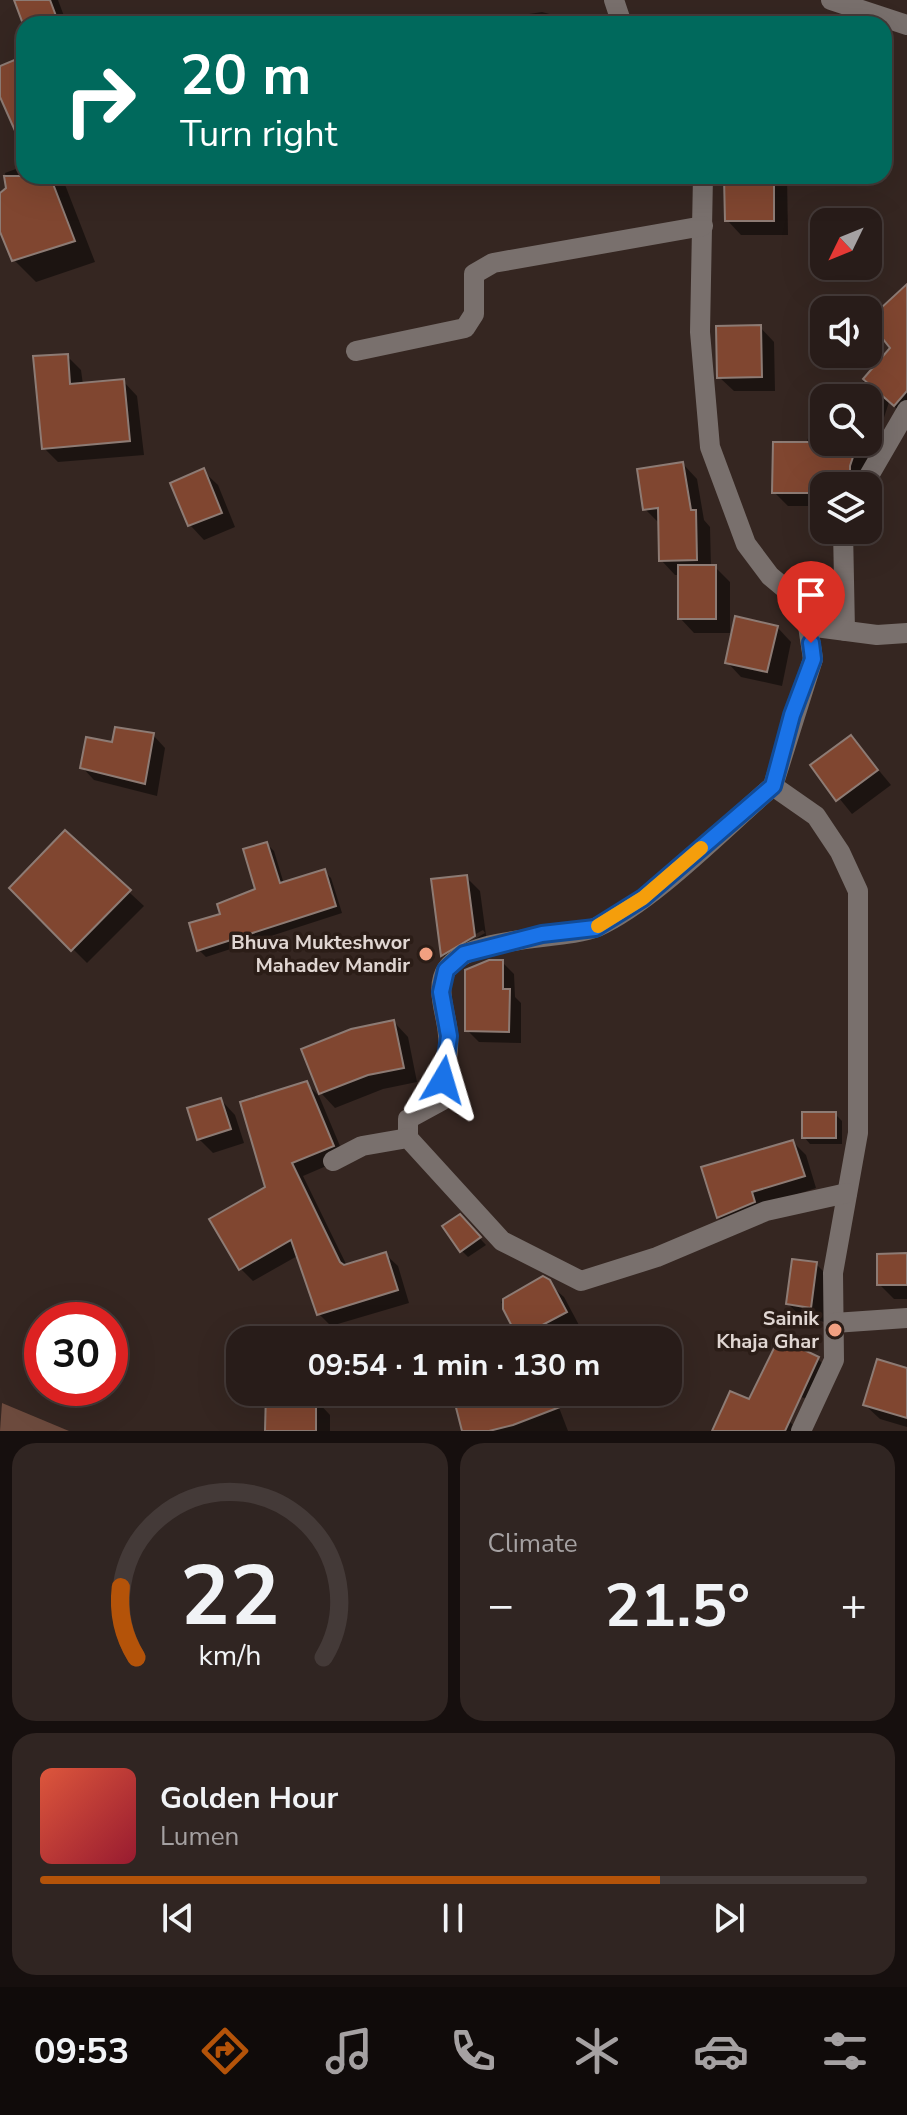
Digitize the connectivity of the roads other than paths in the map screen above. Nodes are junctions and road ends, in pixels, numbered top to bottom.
1 (831, 0) edge
2 (880, 16) edge
3 (703, 184) edge
4 (703, 226) junction
5 (356, 351) dead end
6 (907, 410) edge
7 (871, 472) edge
8 (843, 544) edge
9 (808, 626) junction
10 (845, 631) junction
11 (907, 633) edge
12 (773, 786) junction
13 (408, 1138) junction
14 (333, 1161) dead end
15 (847, 1193) junction
16 (907, 1318) edge
17 (834, 1323) junction
18 (801, 1431) edge

1 - 2 street
3 - 4 street
4 - 5 street
4 - 9 street
6 - 7 street
8 - 10 street
9 - 10 street
9 - 12 street
10 - 11 street
12 - 13 street
12 - 15 street
13 - 14 street
13 - 15 street
15 - 17 street
16 - 17 street
17 - 18 street

